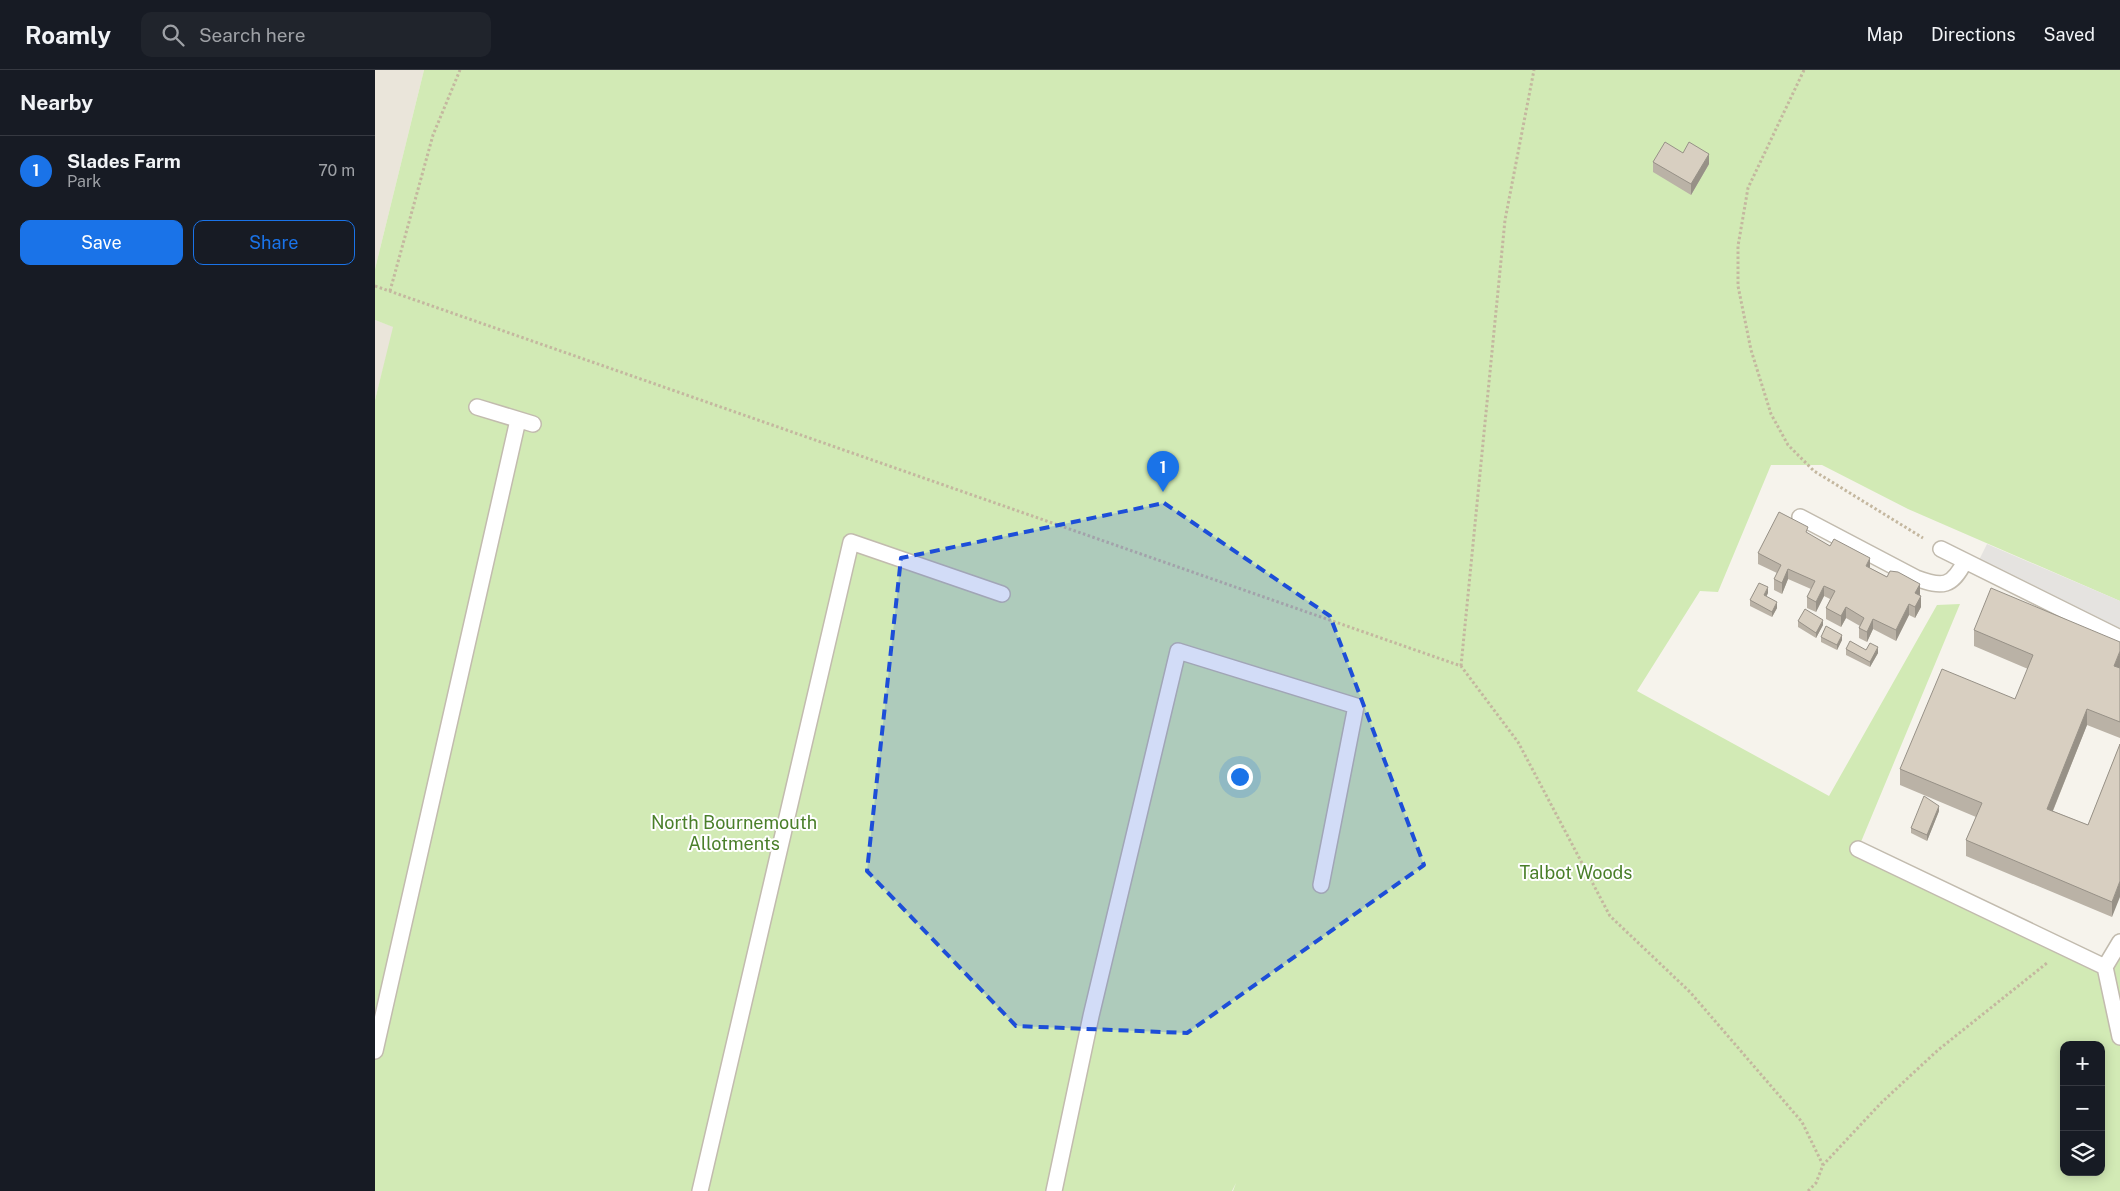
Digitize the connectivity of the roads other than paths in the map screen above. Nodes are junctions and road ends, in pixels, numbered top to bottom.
1 (477, 407) dead end
2 (518, 420) junction
3 (533, 424) dead end
4 (1800, 517) dead end
5 (1941, 550) road end
6 (1965, 561) junction
7 (1002, 594) dead end
8 (2120, 638) edge
9 (1858, 849) dead end
10 (1321, 885) dead end
11 (2120, 942) edge
12 (2105, 967) junction
13 (2120, 1037) edge
14 (375, 1051) edge
15 (700, 1191) edge
16 (1054, 1191) edge

1 - 2 lane
2 - 3 lane
2 - 14 lane
4 - 6 lane
5 - 6 lane
6 - 8 lane
7 - 15 lane
9 - 12 lane
10 - 16 lane
11 - 12 lane
12 - 13 lane

